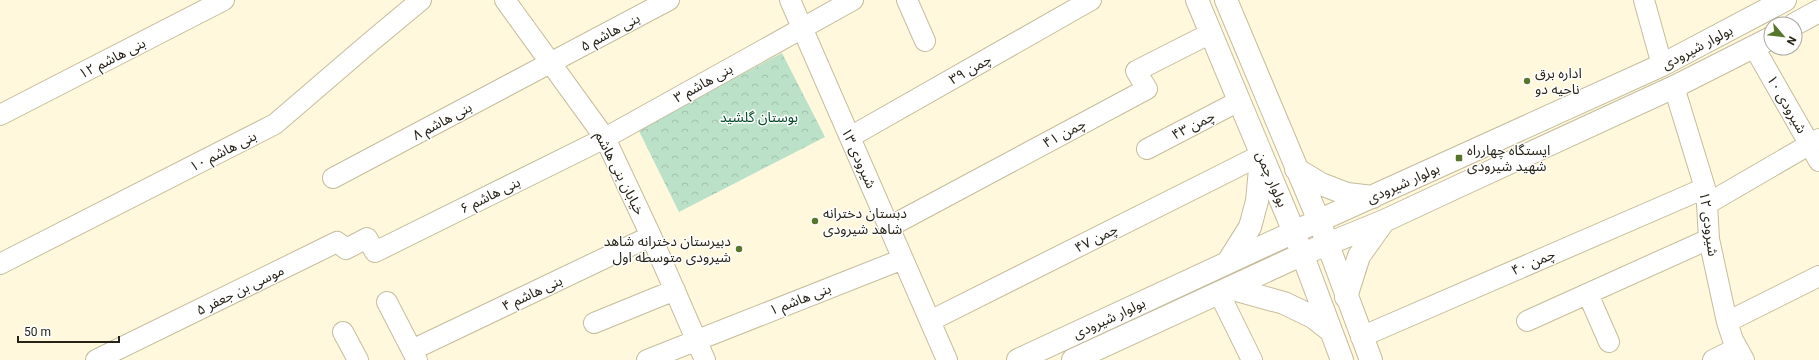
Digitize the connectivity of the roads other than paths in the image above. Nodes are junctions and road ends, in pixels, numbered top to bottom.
1 (224, 0) edge
2 (421, 0) edge
3 (505, 0) edge
4 (669, 0) edge
5 (790, 0) edge
6 (853, 0) edge
7 (907, 0) edge
8 (1091, 0) edge
9 (1197, 0) edge
10 (1226, 0) edge
11 (1644, 0) edge
12 (1786, 0) edge
13 (1819, 11) edge
14 (1803, 20) edge
15 (802, 28) junction
16 (1211, 33) junction
17 (925, 41) dead end
18 (1763, 43) edge
19 (1770, 56) edge
20 (550, 64) junction
21 (1662, 65) junction
22 (1674, 87) junction
23 (1239, 101) junction
24 (0, 115) edge
25 (850, 137) junction
26 (605, 138) junction
27 (1814, 141) edge
28 (1147, 149) dead end
29 (1261, 155) junction
30 (1819, 161) edge
31 (1296, 168) junction
32 (333, 178) dead end
33 (1706, 196) junction
34 (1373, 197) junction
35 (1320, 221) junction
36 (1384, 221) junction
37 (889, 227) junction
38 (1294, 232) junction
39 (651, 236) junction
40 (1709, 239) junction
41 (1328, 244) junction
42 (375, 252) joint
43 (1303, 254) junction
44 (903, 259) junction
45 (1228, 262) junction
46 (0, 264) edge
47 (1819, 276) edge
48 (675, 290) junction
49 (1224, 290) junction
50 (1588, 294) junction
51 (1346, 297) junction
52 (387, 302) dead end
53 (930, 321) junction
54 (1526, 321) dead end
55 (1727, 322) junction
56 (594, 323) dead end
57 (1331, 330) junction
58 (343, 332) dead end
59 (1361, 337) junction
60 (696, 340) junction
61 (1609, 342) dead end
62 (1741, 354) edge
63 (414, 355) edge
64 (96, 360) edge
65 (358, 360) edge
66 (647, 360) edge
67 (705, 360) edge
68 (947, 360) edge
69 (1018, 360) edge
70 (1073, 360) edge
71 (1252, 360) edge
72 (1342, 360) edge
73 (1371, 360) edge
74 (1713, 360) edge

1 - 24 street, بنی هاشم ۱۲
2 - 46 street, بنی هاشم ۱۰
3 - 20 street, خیابان بنی هاشم
4 - 20 street, بنی هاشم ۵
5 - 15 street, شیرودی ۱۳
6 - 15 street, بنی هاشم ۳
7 - 17 street
8 - 25 street, چمن ۳۹
9 - 16 main road, بولوار چمن
10 - 31 main road, بولوار چمن
11 - 21 street
12 - 21 main road, بولوار شیرودی
13 - 14 main road
15 - 25 street, شیرودی ۱۳
15 - 26 street, بنی هاشم ۳
16 - 23 main road, بولوار چمن
16 - 37 street, چمن ۴۱
18 - 22 main road, بولوار شیرودی
19 - 27 street, شیرودی ۱۰
20 - 26 street, خیابان بنی هاشم
20 - 32 street, بنی هاشم ۸
21 - 34 main road, بولوار شیرودی
22 - 33 street, شیرودی ۱۲
22 - 36 main road, بولوار شیرودی
23 - 28 street, چمن ۴۳
23 - 29 main road, بولوار چمن
25 - 37 street, شیرودی ۱۳
26 - 39 street, خیابان بنی هاشم
26 - 42 street, بنی هاشم ۶
27 - 30 street, شیرودی ۱۰
27 - 33 street, چمن ۴۰
29 - 38 main road, بولوار چمن
29 - 45 main road
29 - 53 street, چمن ۴۷
31 - 34 main road
31 - 35 main road, بولوار چمن
33 - 40 street, شیرودی ۱۲
33 - 59 street, چمن ۴۰
34 - 35 main road, بولوار شیرودی
35 - 38 main road, بولوار شیرودی
35 - 41 main road, بولوار چمن
36 - 41 main road, بولوار شیرودی
36 - 51 main road
37 - 44 street, شیرودی ۱۳
38 - 43 main road, بولوار چمن
38 - 45 main road, بولوار شیرودی
39 - 48 street, خیابان بنی هاشم
39 - 63 street, بنی هاشم ۴
40 - 50 street
40 - 55 street, شیرودی ۱۲
41 - 43 main road, بولوار شیرودی
41 - 51 main road, بولوار چمن
42 - 64 street, موسی بن جعفر ۵
43 - 49 main road, بولوار شیرودی
43 - 57 main road, بولوار چمن
44 - 53 street, شیرودی ۱۳
44 - 60 street, بنی هاشم ۱
45 - 69 main road, بولوار شیرودی
47 - 55 street
48 - 56 street
48 - 60 street, خیابان بنی هاشم
49 - 57 main road
49 - 70 main road, بولوار شیرودی
49 - 71 street
50 - 54 street
50 - 61 street
51 - 59 main road, بولوار چمن
52 - 63 street
53 - 68 street, شیرودی ۱۳
55 - 62 street, شیرودی ۱۲
57 - 72 main road, بولوار چمن
58 - 65 street
59 - 73 main road, بولوار چمن
60 - 66 street, بنی هاشم ۱
60 - 67 street, خیابان بنی هاشم
62 - 74 street

